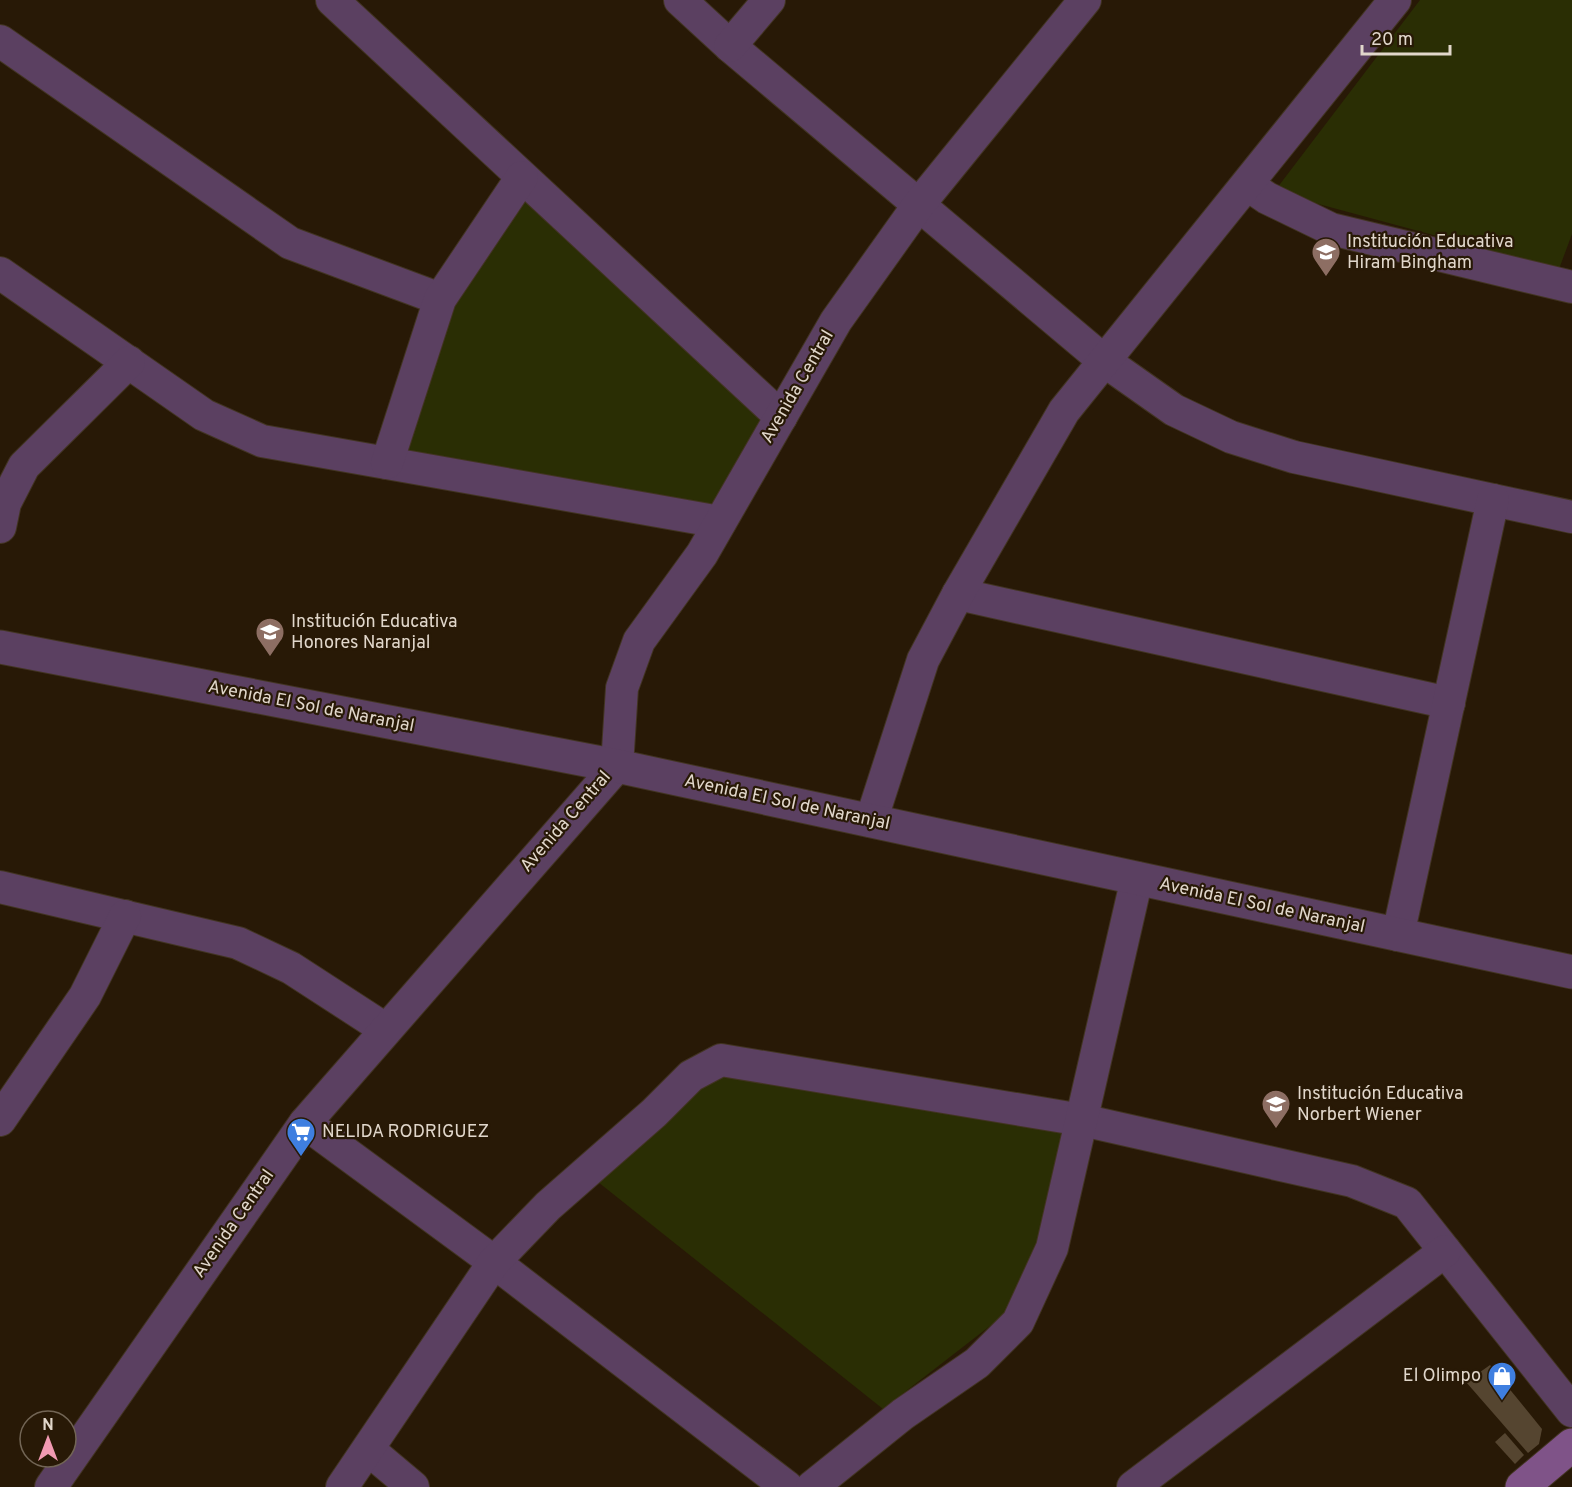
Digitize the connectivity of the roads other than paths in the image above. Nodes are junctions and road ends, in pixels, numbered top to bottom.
1 (332, 0) edge
2 (680, 0) edge
3 (769, 0) edge
4 (1085, 0) edge
5 (1395, 0) edge
6 (0, 41) edge
7 (730, 46) junction
8 (522, 177) junction
9 (1248, 185) junction
10 (920, 203) junction
11 (0, 273) edge
12 (1572, 287) edge
13 (440, 299) junction
14 (1103, 360) junction
15 (129, 362) junction
16 (781, 417) junction
17 (387, 463) junction
18 (1493, 500) junction
19 (1572, 517) edge
20 (720, 522) junction
21 (0, 527) edge
22 (958, 594) junction
23 (0, 647) edge
24 (1449, 703) junction
25 (616, 766) junction
26 (871, 821) junction
27 (1137, 878) junction
28 (0, 887) edge
29 (125, 916) junction
30 (1398, 935) junction
31 (1572, 972) edge
32 (385, 1029) junction
33 (0, 1120) edge
34 (1082, 1120) junction
35 (305, 1123) junction
36 (1445, 1251) junction
37 (494, 1263) junction
38 (1572, 1411) edge
39 (1572, 1445) edge
40 (369, 1450) junction
41 (51, 1487) edge
42 (342, 1487) edge
43 (413, 1487) edge
44 (787, 1487) edge
45 (812, 1487) edge
46 (1133, 1487) edge
47 (1522, 1487) edge

1 - 8 street
2 - 7 street
3 - 7 street
4 - 10 street, Avenida Central
5 - 9 street
6 - 13 street
7 - 10 street
8 - 13 street
8 - 16 street
9 - 12 street
9 - 14 street
10 - 14 street
10 - 16 street, Avenida Central
11 - 15 street
13 - 17 street
14 - 18 street
14 - 22 street
15 - 17 street
15 - 21 street
16 - 20 street, Avenida Central
17 - 20 street
18 - 19 street
18 - 24 street
20 - 25 street, Avenida Central
22 - 24 street
22 - 26 street
23 - 25 street, Avenida El Sol de Naranjal
24 - 30 street
25 - 26 street, Avenida El Sol de Naranjal
25 - 32 street, Avenida Central
26 - 27 street, Avenida El Sol de Naranjal
27 - 30 street, Avenida El Sol de Naranjal
27 - 34 street
28 - 29 street
29 - 32 street
29 - 33 street
30 - 31 street, Avenida El Sol de Naranjal
32 - 35 street, Avenida Central
34 - 36 street
34 - 37 street
34 - 45 street
35 - 37 street
35 - 41 street, Avenida Central
36 - 38 street
36 - 46 street
37 - 40 street
37 - 44 street
39 - 47 main road
40 - 42 street
40 - 43 street

